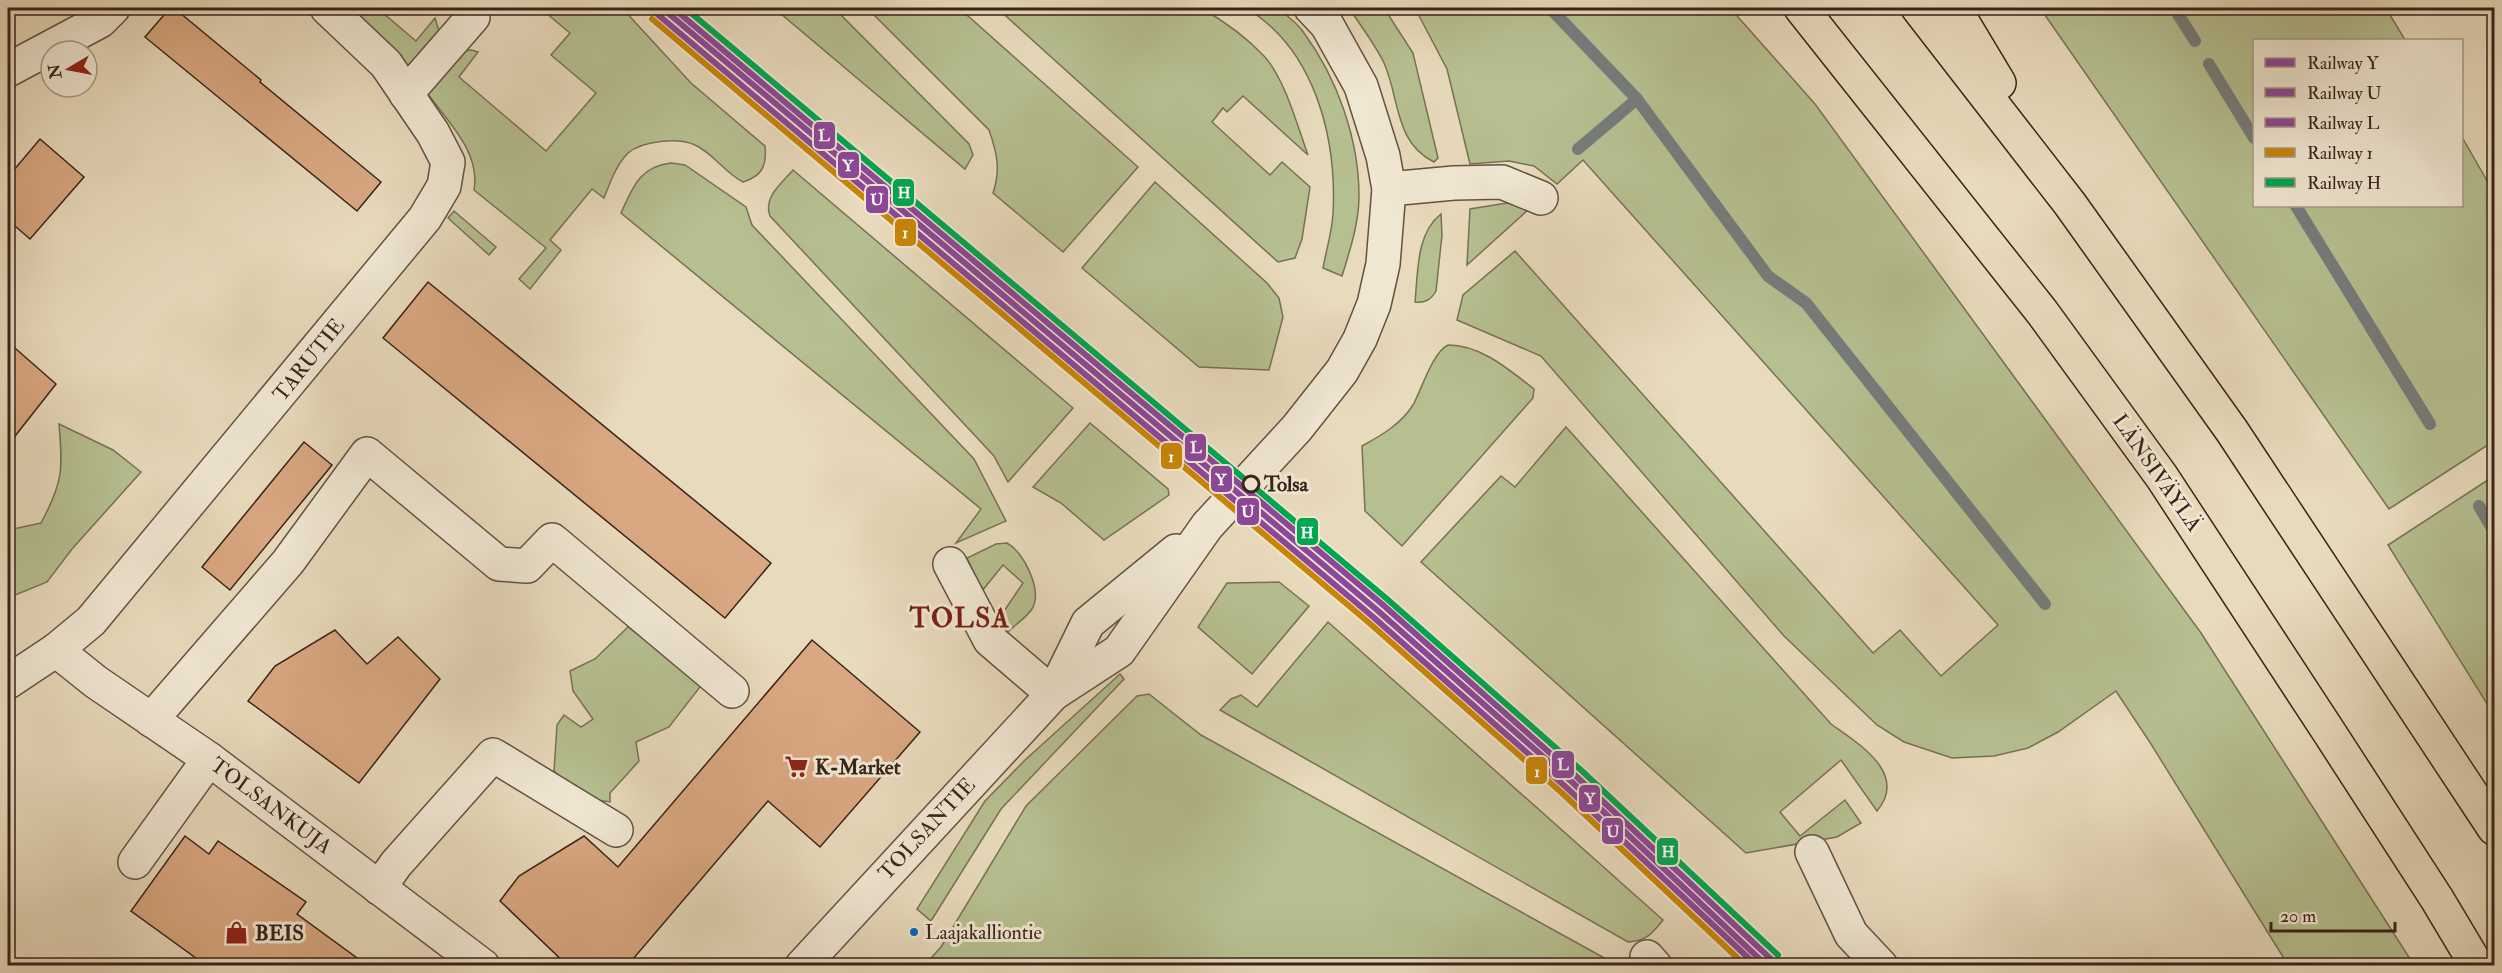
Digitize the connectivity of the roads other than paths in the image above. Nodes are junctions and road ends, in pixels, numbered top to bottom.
1 (113, 8) edge
2 (327, 8) edge
3 (1311, 8) edge
4 (1775, 8) edge
5 (1801, 8) edge
6 (1918, 8) edge
7 (1954, 8) edge
8 (472, 17) dead end
9 (8, 70) edge
10 (406, 94) junction
11 (1896, 125) junction
12 (1389, 189) junction
13 (1541, 198) dead end
14 (2070, 204) junction
15 (950, 564) dead end
16 (56, 650) junction
17 (8, 682) edge
18 (732, 691) dead end
19 (1053, 694) junction
20 (152, 720) junction
21 (209, 759) junction
22 (2494, 828) edge
23 (616, 830) dead end
24 (1812, 852) dead end
25 (135, 862) dead end
26 (379, 888) junction
27 (483, 966) edge
28 (802, 966) edge
29 (1881, 966) edge
30 (2477, 966) edge

1 - 9 street
2 - 10 street, TARUTIE
3 - 12 street, TOLSANTIE
4 - 11 highway
5 - 11 highway, LÄNSIVÄYLÄ
6 - 14 highway
7 - 14 highway
8 - 10 street
10 - 16 street, TARUTIE
11 - 30 highway, LÄNSIVÄYLÄ
12 - 13 street
12 - 19 street, TOLSANTIE
14 - 22 highway
15 - 19 street
16 - 17 street, TARUTIE
16 - 20 street, TOLSANKUJA
18 - 20 street
19 - 28 street, TOLSANTIE
20 - 21 street, TOLSANKUJA
21 - 25 street
21 - 26 street, TOLSANKUJA
23 - 26 street
24 - 29 street
26 - 27 street, TOLSANKUJA

